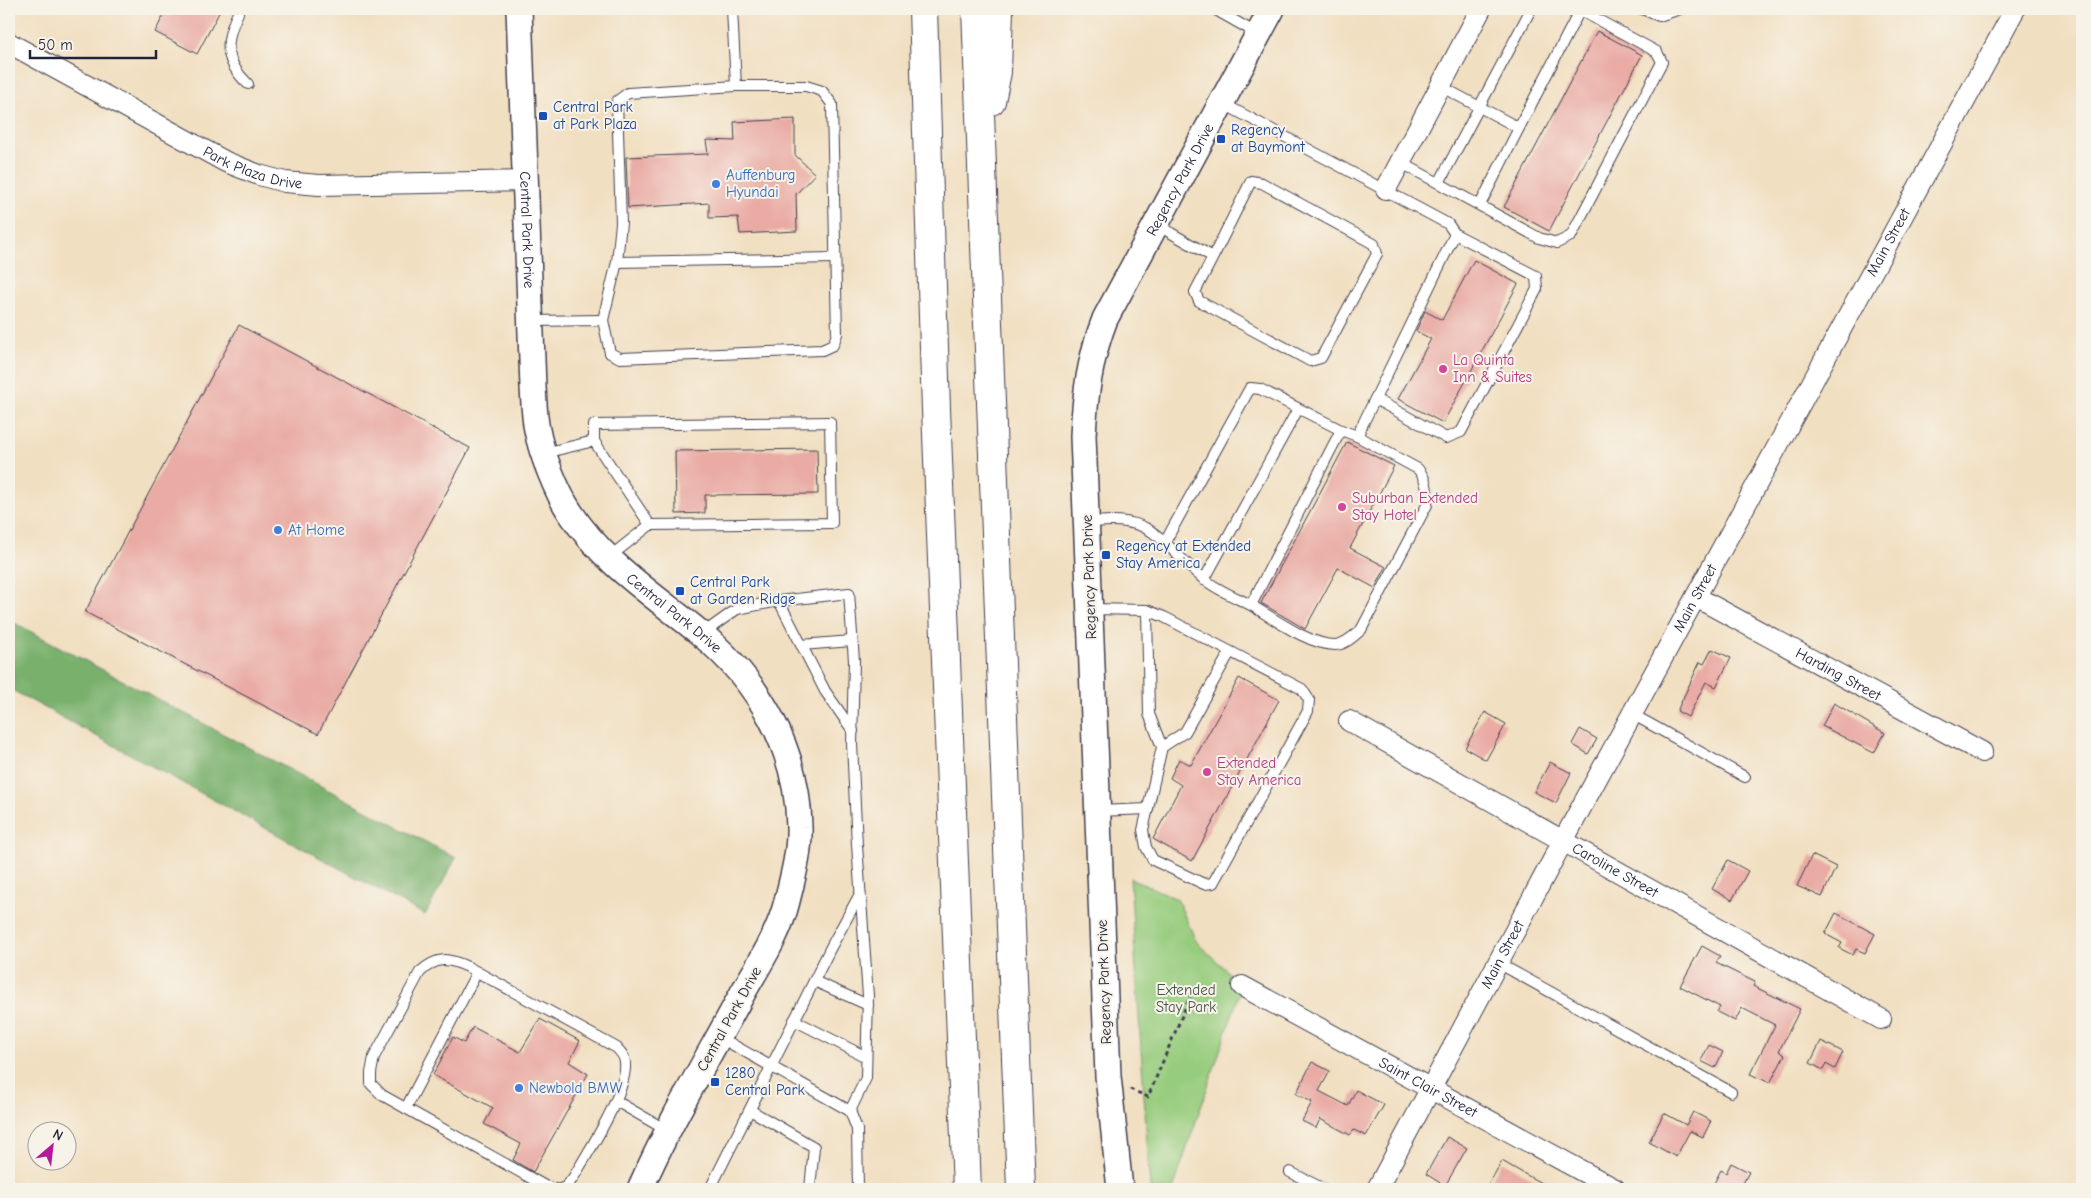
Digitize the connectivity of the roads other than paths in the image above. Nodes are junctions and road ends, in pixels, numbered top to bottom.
1 (520, 9) edge
2 (732, 9) edge
3 (923, 9) edge
4 (976, 9) edge
5 (998, 9) edge
6 (1214, 9) edge
7 (1272, 9) edge
8 (1531, 9) edge
9 (1579, 9) edge
10 (1642, 9) edge
11 (1680, 9) edge
12 (2015, 9) edge
13 (1476, 11) edge
14 (238, 13) dead end
15 (1258, 34) junction
16 (9, 43) edge
17 (248, 84) dead end
18 (736, 86) junction
19 (1440, 86) junction
20 (1222, 103) junction
21 (1479, 107) junction
22 (1519, 128) junction
23 (982, 152) junction
24 (1400, 162) junction
25 (526, 181) junction
26 (1439, 183) junction
27 (1386, 189) junction
28 (1480, 205) junction
29 (1156, 224) junction
30 (1455, 234) junction
31 (1213, 257) junction
32 (835, 258) junction
33 (617, 262) junction
34 (604, 320) junction
35 (531, 321) junction
36 (1375, 399) junction
37 (1298, 409) junction
38 (1341, 430) junction
39 (1357, 436) junction
40 (594, 441) junction
41 (544, 453) junction
42 (1087, 523) junction
43 (650, 525) junction
44 (1165, 542) junction
45 (608, 558) junction
46 (1204, 580) junction
47 (1696, 597) junction
48 (779, 601) junction
49 (1250, 605) junction
50 (1090, 609) junction
51 (1147, 610) junction
52 (702, 634) junction
53 (852, 641) junction
54 (801, 645) junction
55 (1230, 652) junction
56 (1632, 714) junction
57 (1349, 721) dead end
58 (853, 731) junction
59 (1162, 747) junction
60 (1982, 752) dead end
61 (1745, 777) dead end
62 (1148, 809) junction
63 (1098, 811) junction
64 (1563, 841) junction
65 (860, 894) junction
66 (1498, 963) junction
67 (478, 972) junction
68 (814, 980) junction
69 (1242, 986) dead end
70 (868, 1006) junction
71 (1881, 1019) dead end
72 (794, 1020) junction
73 (719, 1037) junction
74 (866, 1057) junction
75 (771, 1066) junction
76 (1430, 1090) junction
77 (1731, 1092) dead end
78 (616, 1101) junction
79 (406, 1108) junction
80 (750, 1110) junction
81 (850, 1110) junction
82 (668, 1130) junction
83 (1290, 1172) dead end
84 (555, 1189) edge
85 (560, 1189) edge
86 (640, 1189) edge
87 (710, 1189) edge
88 (810, 1189) edge
89 (858, 1189) edge
90 (967, 1189) edge
91 (1021, 1189) edge
92 (1120, 1189) edge
93 (1324, 1189) edge
94 (1377, 1189) edge
95 (1615, 1189) edge

1 - 25 street, Central Park Drive
2 - 18 lane
3 - 90 highway
4 - 23 highway
5 - 23 highway
6 - 15 lane
7 - 15 street, Regency Park Drive
8 - 21 lane
9 - 22 lane
9 - 28 lane
10 - 11 lane
12 - 47 street, Main Street
13 - 19 street
14 - 17 lane
15 - 20 street, Regency Park Drive
16 - 25 street, Park Plaza Drive
18 - 32 lane
18 - 33 lane
19 - 21 lane
19 - 24 street
20 - 27 lane
20 - 29 street, Regency Park Drive
21 - 22 lane
21 - 26 lane
22 - 28 lane
23 - 91 highway
24 - 26 lane
24 - 27 street
25 - 35 street, Central Park Drive
26 - 28 lane
27 - 30 lane
29 - 31 lane
29 - 42 street, Regency Park Drive
30 - 36 lane
30 - 36 lane
31 - 31 lane
32 - 33 lane
32 - 34 lane
33 - 34 lane
34 - 35 lane
35 - 41 street, Central Park Drive
36 - 39 lane
37 - 38 lane
37 - 44 lane
37 - 46 lane
38 - 39 lane
38 - 49 lane
39 - 49 lane
40 - 41 lane
40 - 43 lane
40 - 43 lane
41 - 45 street, Central Park Drive
42 - 44 lane
42 - 50 street, Regency Park Drive
43 - 45 lane
44 - 46 lane
45 - 52 street, Central Park Drive
46 - 49 lane
47 - 56 street, Main Street
47 - 60 street, Harding Street
48 - 52 lane
48 - 53 lane
48 - 54 lane
50 - 51 lane
50 - 63 street, Regency Park Drive
51 - 55 lane
51 - 59 lane
52 - 73 street, Central Park Drive
53 - 54 lane
53 - 58 lane
54 - 58 lane
55 - 59 lane
55 - 62 lane
56 - 61 lane
56 - 64 street, Main Street
57 - 64 street, Caroline Street
58 - 65 lane
59 - 62 lane
62 - 63 lane
63 - 92 street, Regency Park Drive
64 - 66 street, Main Street
64 - 71 street, Caroline Street
65 - 68 lane
65 - 70 lane
66 - 76 street, Main Street
66 - 77 lane
67 - 78 lane
67 - 79 lane
67 - 79 lane
68 - 70 lane
68 - 72 lane
69 - 76 street, Saint Clair Street
70 - 74 lane
72 - 74 lane
72 - 75 lane
73 - 75 lane
73 - 82 street, Central Park Drive
74 - 81 lane
75 - 80 lane
75 - 81 lane
76 - 94 street, Main Street
76 - 95 street, Saint Clair Street
78 - 82 lane
78 - 85 lane
79 - 84 lane
80 - 87 lane
80 - 88 lane
81 - 89 lane
82 - 86 street, Central Park Drive
83 - 93 lane

